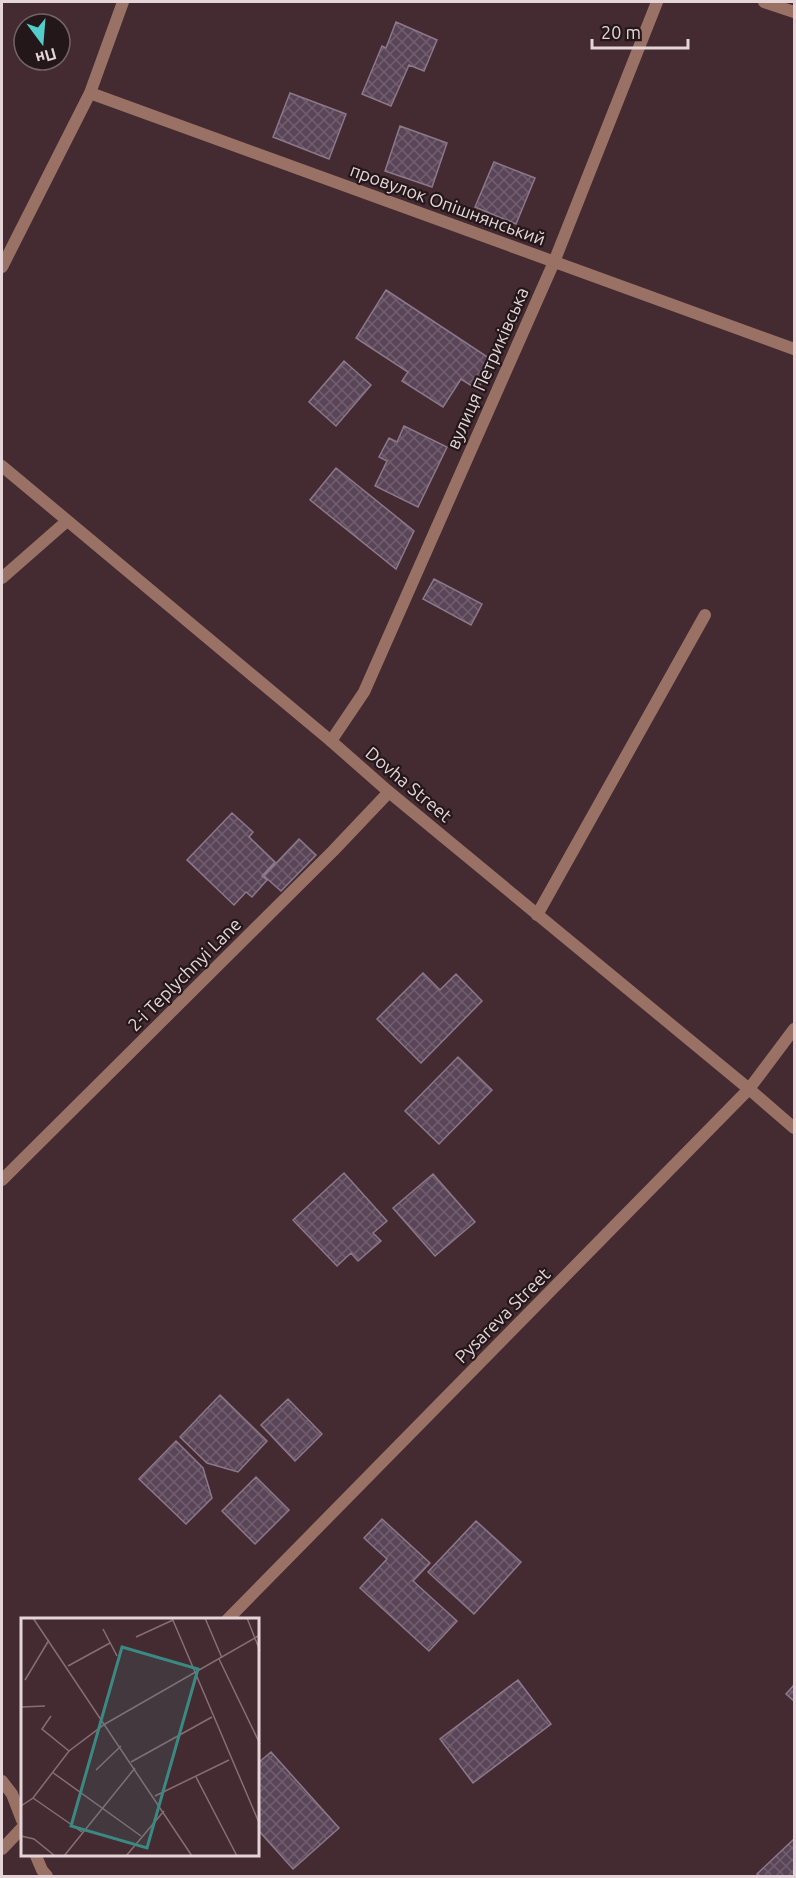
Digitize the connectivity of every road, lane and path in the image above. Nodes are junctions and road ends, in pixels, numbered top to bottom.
1 (123, 2) edge
2 (657, 2) edge
3 (764, 2) edge
4 (795, 12) edge
5 (90, 93) junction
6 (554, 262) junction
7 (2, 267) edge
8 (795, 349) edge
9 (2, 466) edge
10 (67, 521) junction
11 (2, 578) edge
12 (705, 615) dead end
13 (331, 741) junction
14 (389, 792) junction
15 (537, 915) junction
16 (795, 1029) edge
17 (749, 1089) junction
18 (795, 1128) edge
19 (2, 1180) edge
20 (229, 1618) edge
21 (2, 1780) edge
22 (21, 1817) edge
23 (21, 1829) edge
24 (2, 1849) edge
25 (36, 1857) edge
26 (47, 1876) edge

1 - 5 street
2 - 6 street, вулиця Петриківська
3 - 4 street
5 - 6 street, провулок Опішнянський
5 - 7 street
6 - 8 street, провулок Опішнянський
6 - 13 street, вулиця Петриківська
9 - 10 street, Dovha Street
10 - 11 street
10 - 13 street, Dovha Street
12 - 15 street
13 - 14 street, Dovha Street
14 - 15 street, Dovha Street
14 - 19 street, 2-i Teplychnyi Lane
15 - 17 street, Dovha Street
16 - 17 street, Pysareva Street
17 - 18 street, Dovha Street
17 - 20 street, Pysareva Street
21 - 22 street
23 - 24 street
25 - 26 street

